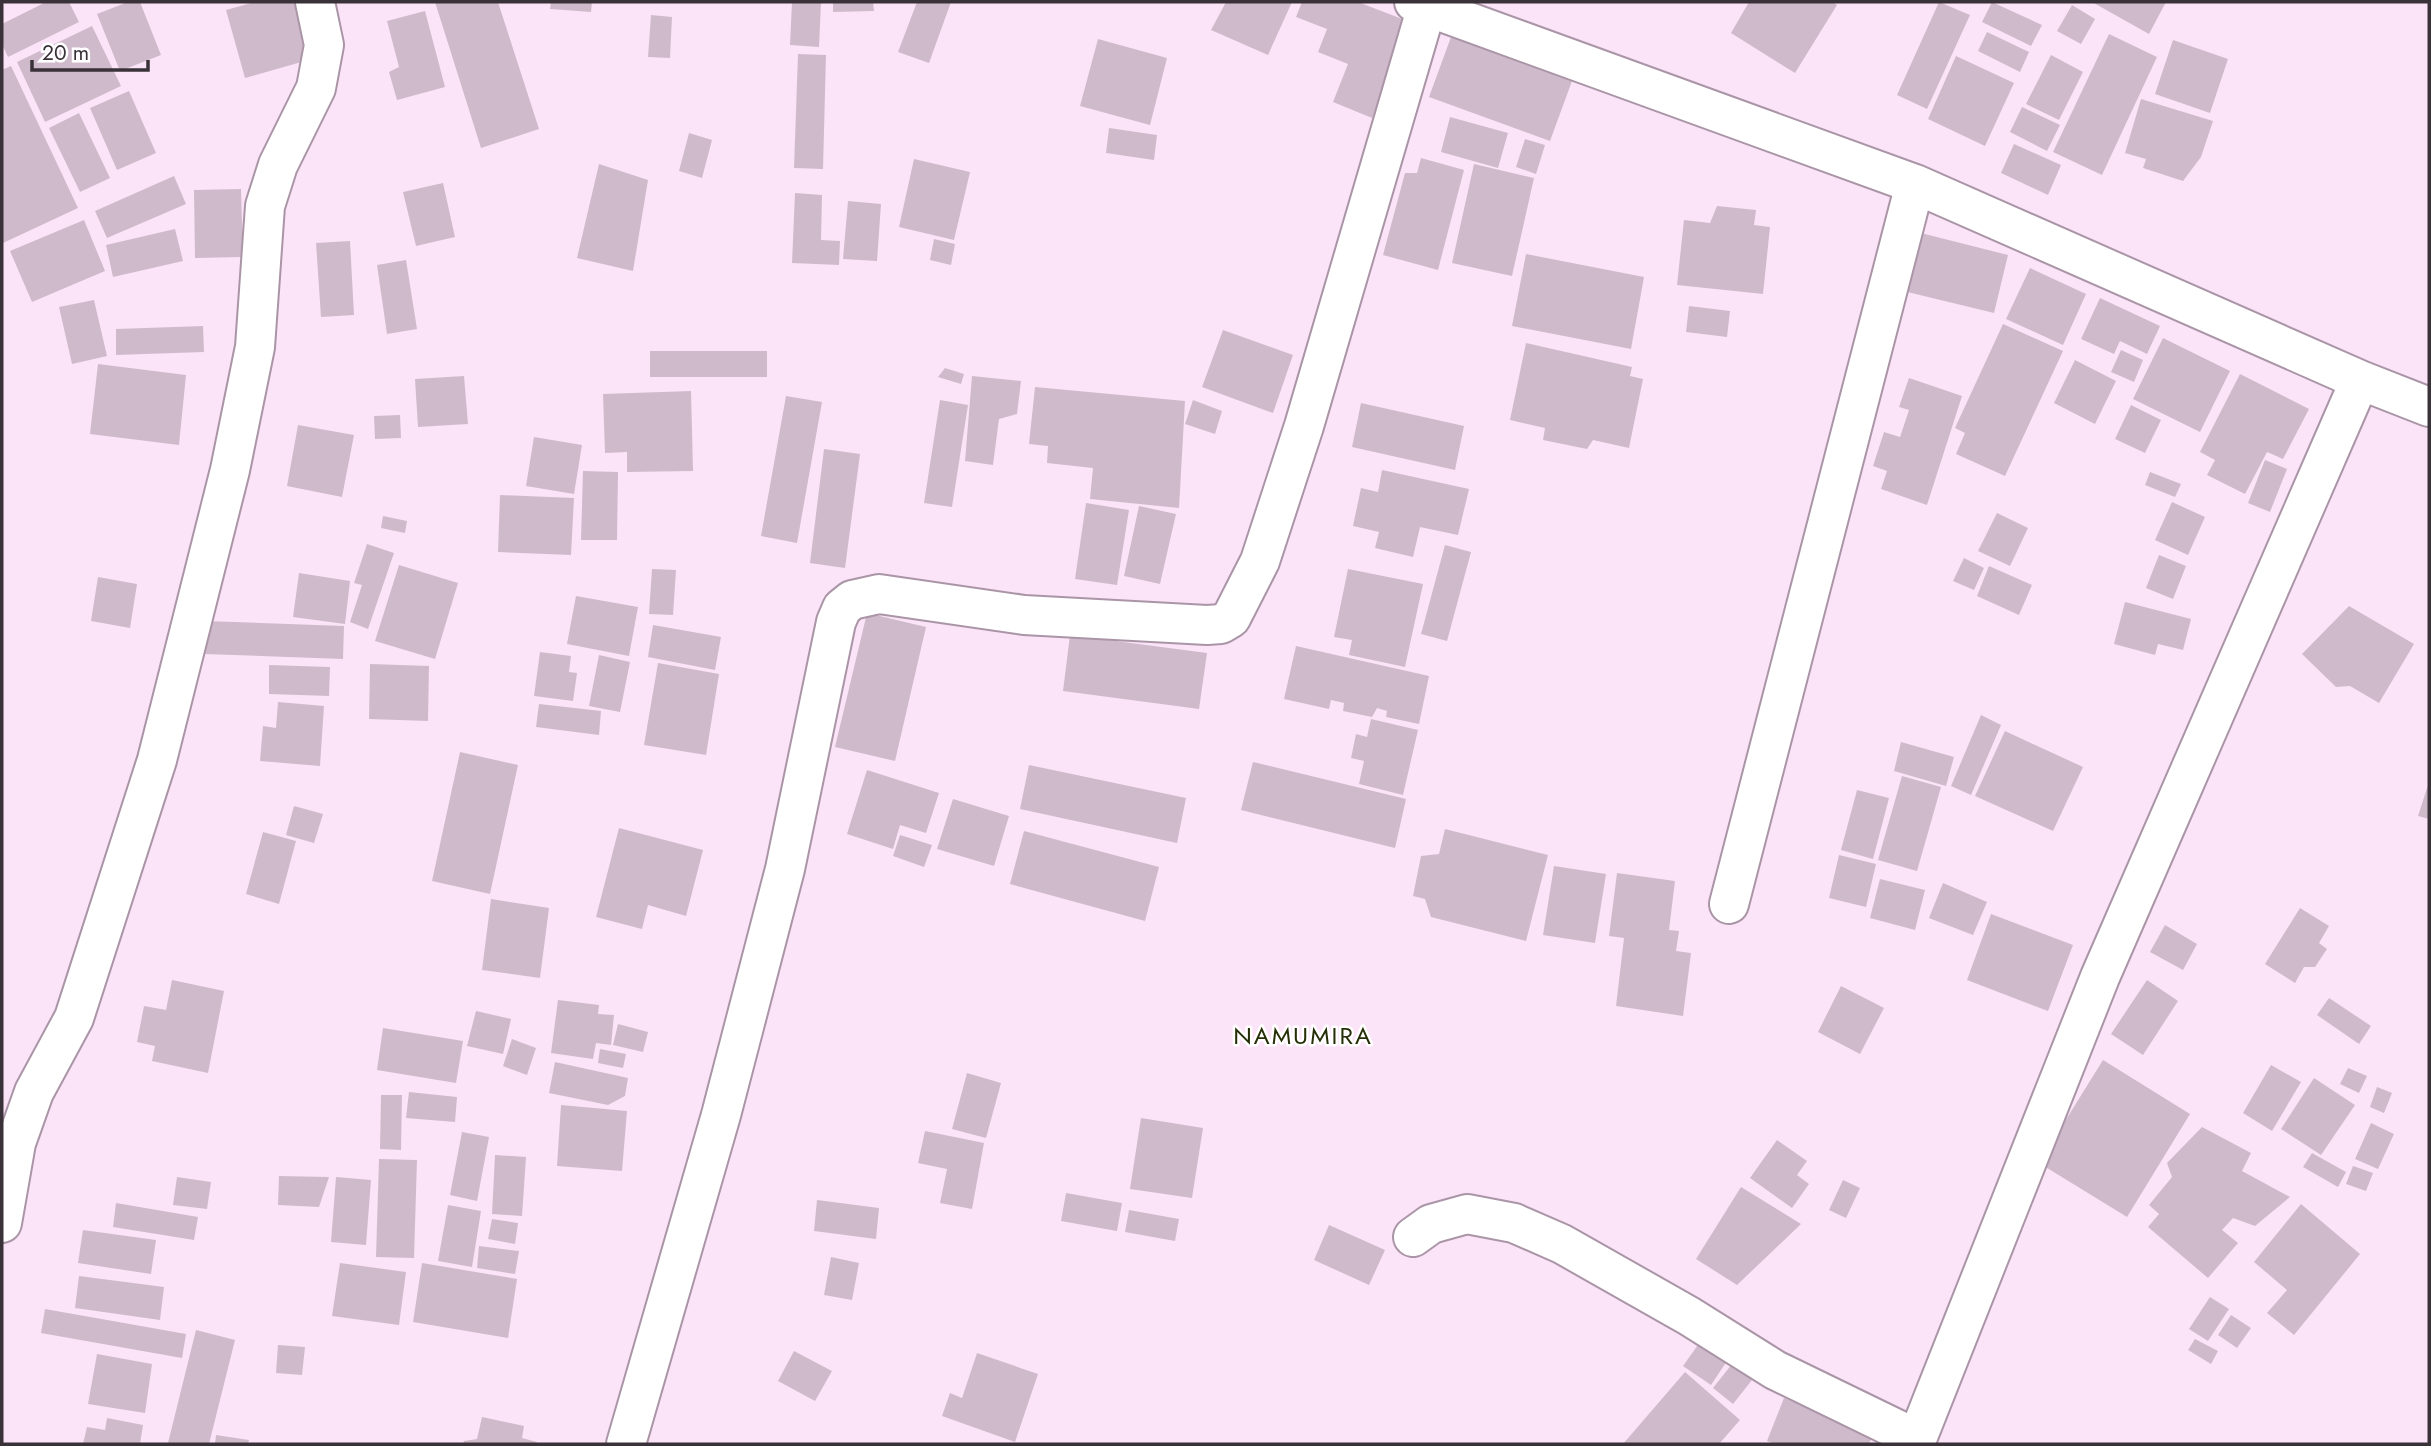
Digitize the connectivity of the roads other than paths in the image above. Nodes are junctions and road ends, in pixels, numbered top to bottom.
1 (315, 2) edge
2 (1420, 4) edge
3 (1915, 184) junction
4 (2360, 380) junction
5 (2429, 407) edge
6 (1729, 904) dead end
7 (2, 1223) edge
8 (1413, 1237) dead end
9 (1916, 1442) edge
10 (626, 1444) edge

1 - 7 street
2 - 3 street
2 - 10 street
3 - 4 street
3 - 6 street
4 - 5 street
4 - 9 street
8 - 9 street

